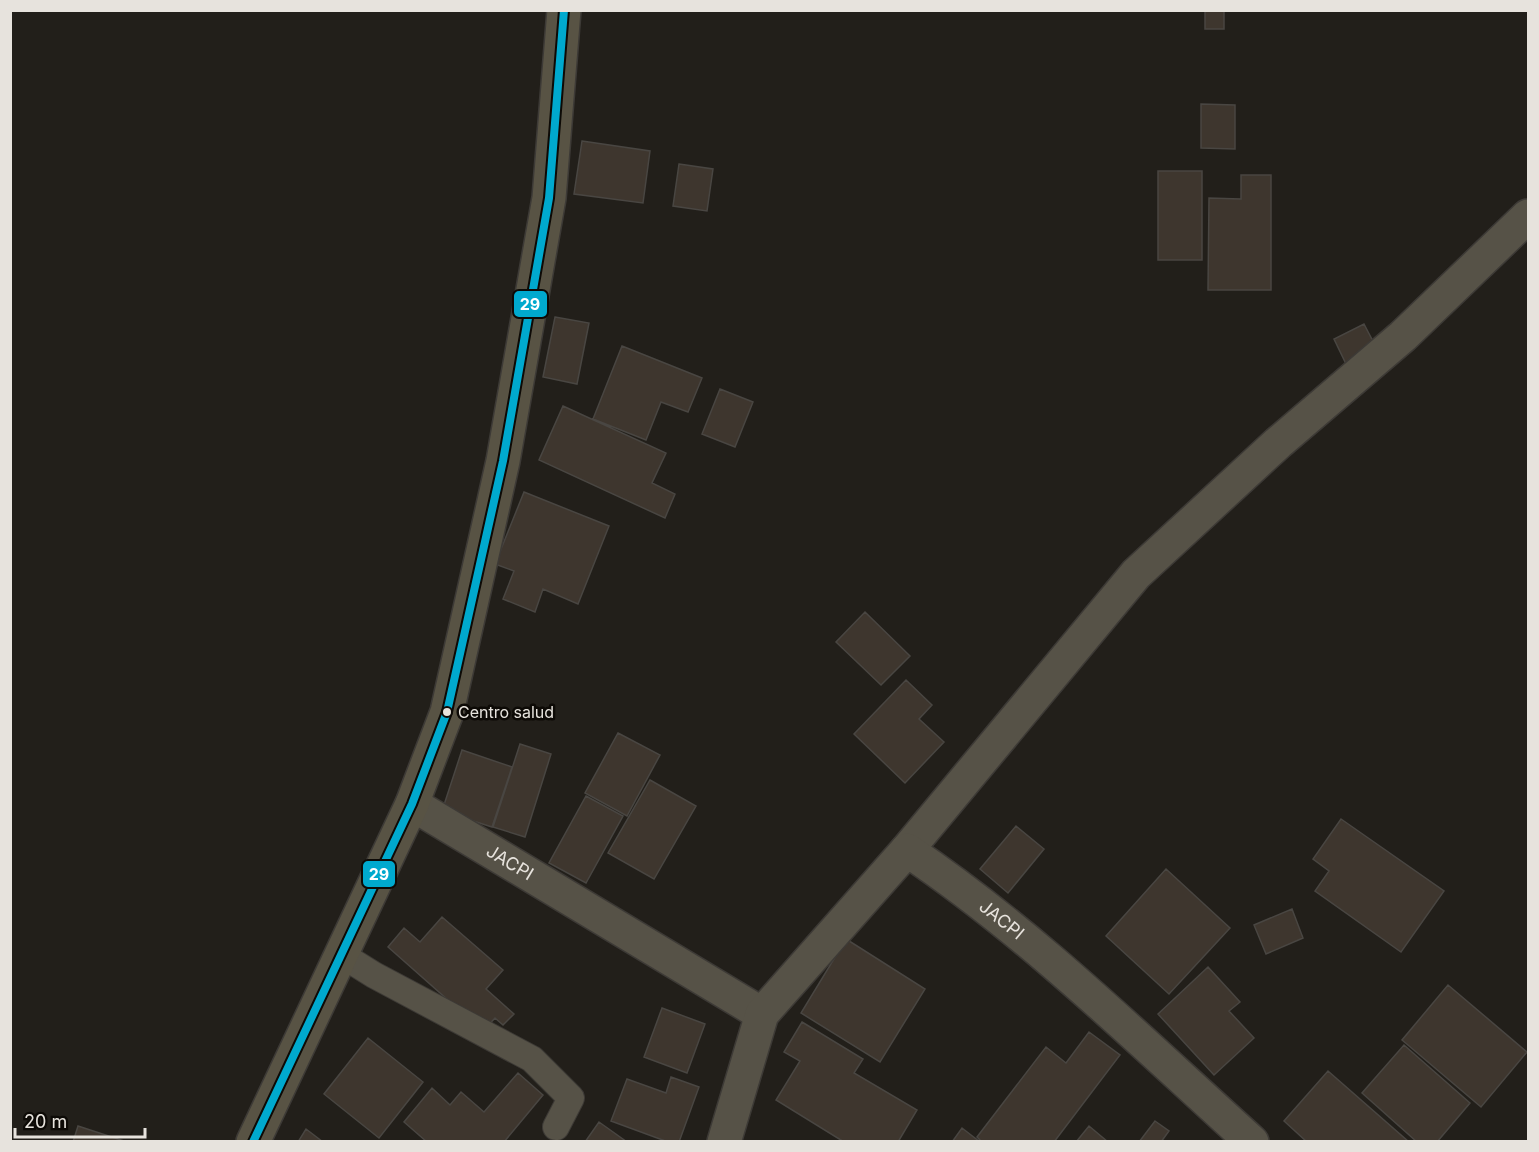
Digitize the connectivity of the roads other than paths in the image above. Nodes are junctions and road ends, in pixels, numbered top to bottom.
1 (564, 10) edge
2 (1528, 216) edge
3 (412, 804) junction
4 (907, 850) junction
5 (342, 955) junction
6 (762, 1014) junction
7 (556, 1127) dead end
8 (253, 1142) edge
9 (724, 1142) edge
10 (1252, 1142) edge

1 - 3 main road
2 - 4 street
3 - 5 main road
3 - 6 street, JACPI
4 - 6 street
4 - 10 street, JACPI
5 - 7 lane
5 - 8 main road
6 - 9 street

